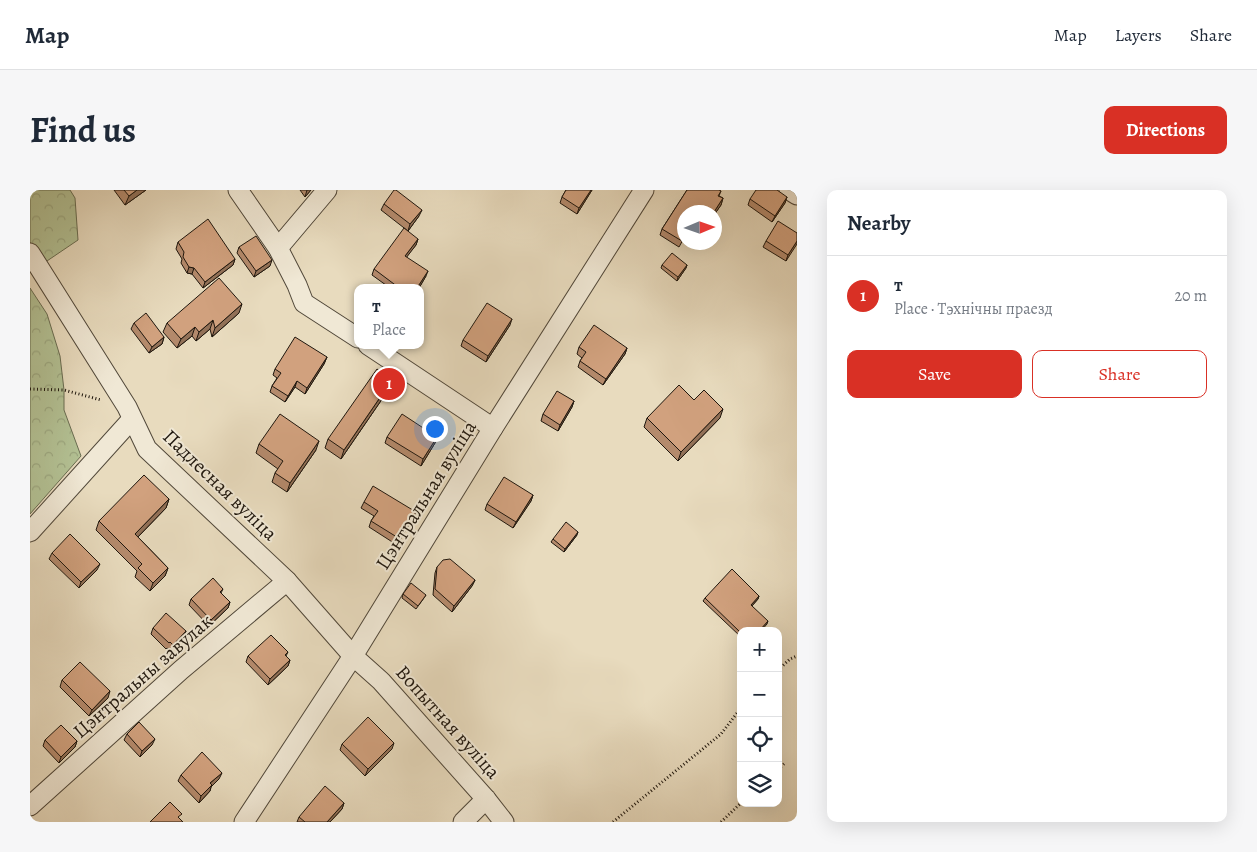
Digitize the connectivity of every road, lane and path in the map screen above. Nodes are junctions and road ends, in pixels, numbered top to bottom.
1 (238, 190) edge
2 (327, 190) edge
3 (644, 190) edge
4 (789, 190) edge
5 (797, 195) edge
6 (278, 248) junction
7 (30, 253) edge
8 (354, 335) edge
9 (374, 349) edge
10 (30, 389) edge
11 (129, 413) junction
12 (493, 428) junction
13 (30, 532) edge
14 (286, 581) junction
15 (354, 656) junction
16 (797, 656) edge
17 (782, 666) edge
18 (737, 713) edge
19 (785, 763) dead end
20 (782, 766) edge
21 (486, 799) junction
22 (30, 806) edge
23 (737, 807) edge
24 (244, 822) edge
25 (463, 822) edge
26 (504, 822) edge
27 (613, 822) edge
28 (721, 822) edge

1 - 6 street
2 - 6 street
3 - 12 street, Цэнтральная вуліца
4 - 5 street
6 - 8 street
7 - 11 street, Падлесная вуліца
9 - 12 street
10 - 11 path
11 - 13 street
11 - 14 street, Падлесная вуліца
12 - 15 street, Цэнтральная вуліца
14 - 15 street, Падлесная вуліца
14 - 22 street, Цэнтральны завулак
15 - 21 street, Вопытная вуліца
15 - 24 street, Цэнтральная вуліца
16 - 17 path
18 - 27 path
19 - 20 path
21 - 25 street
21 - 26 street, Вопытная вуліца
23 - 28 path

